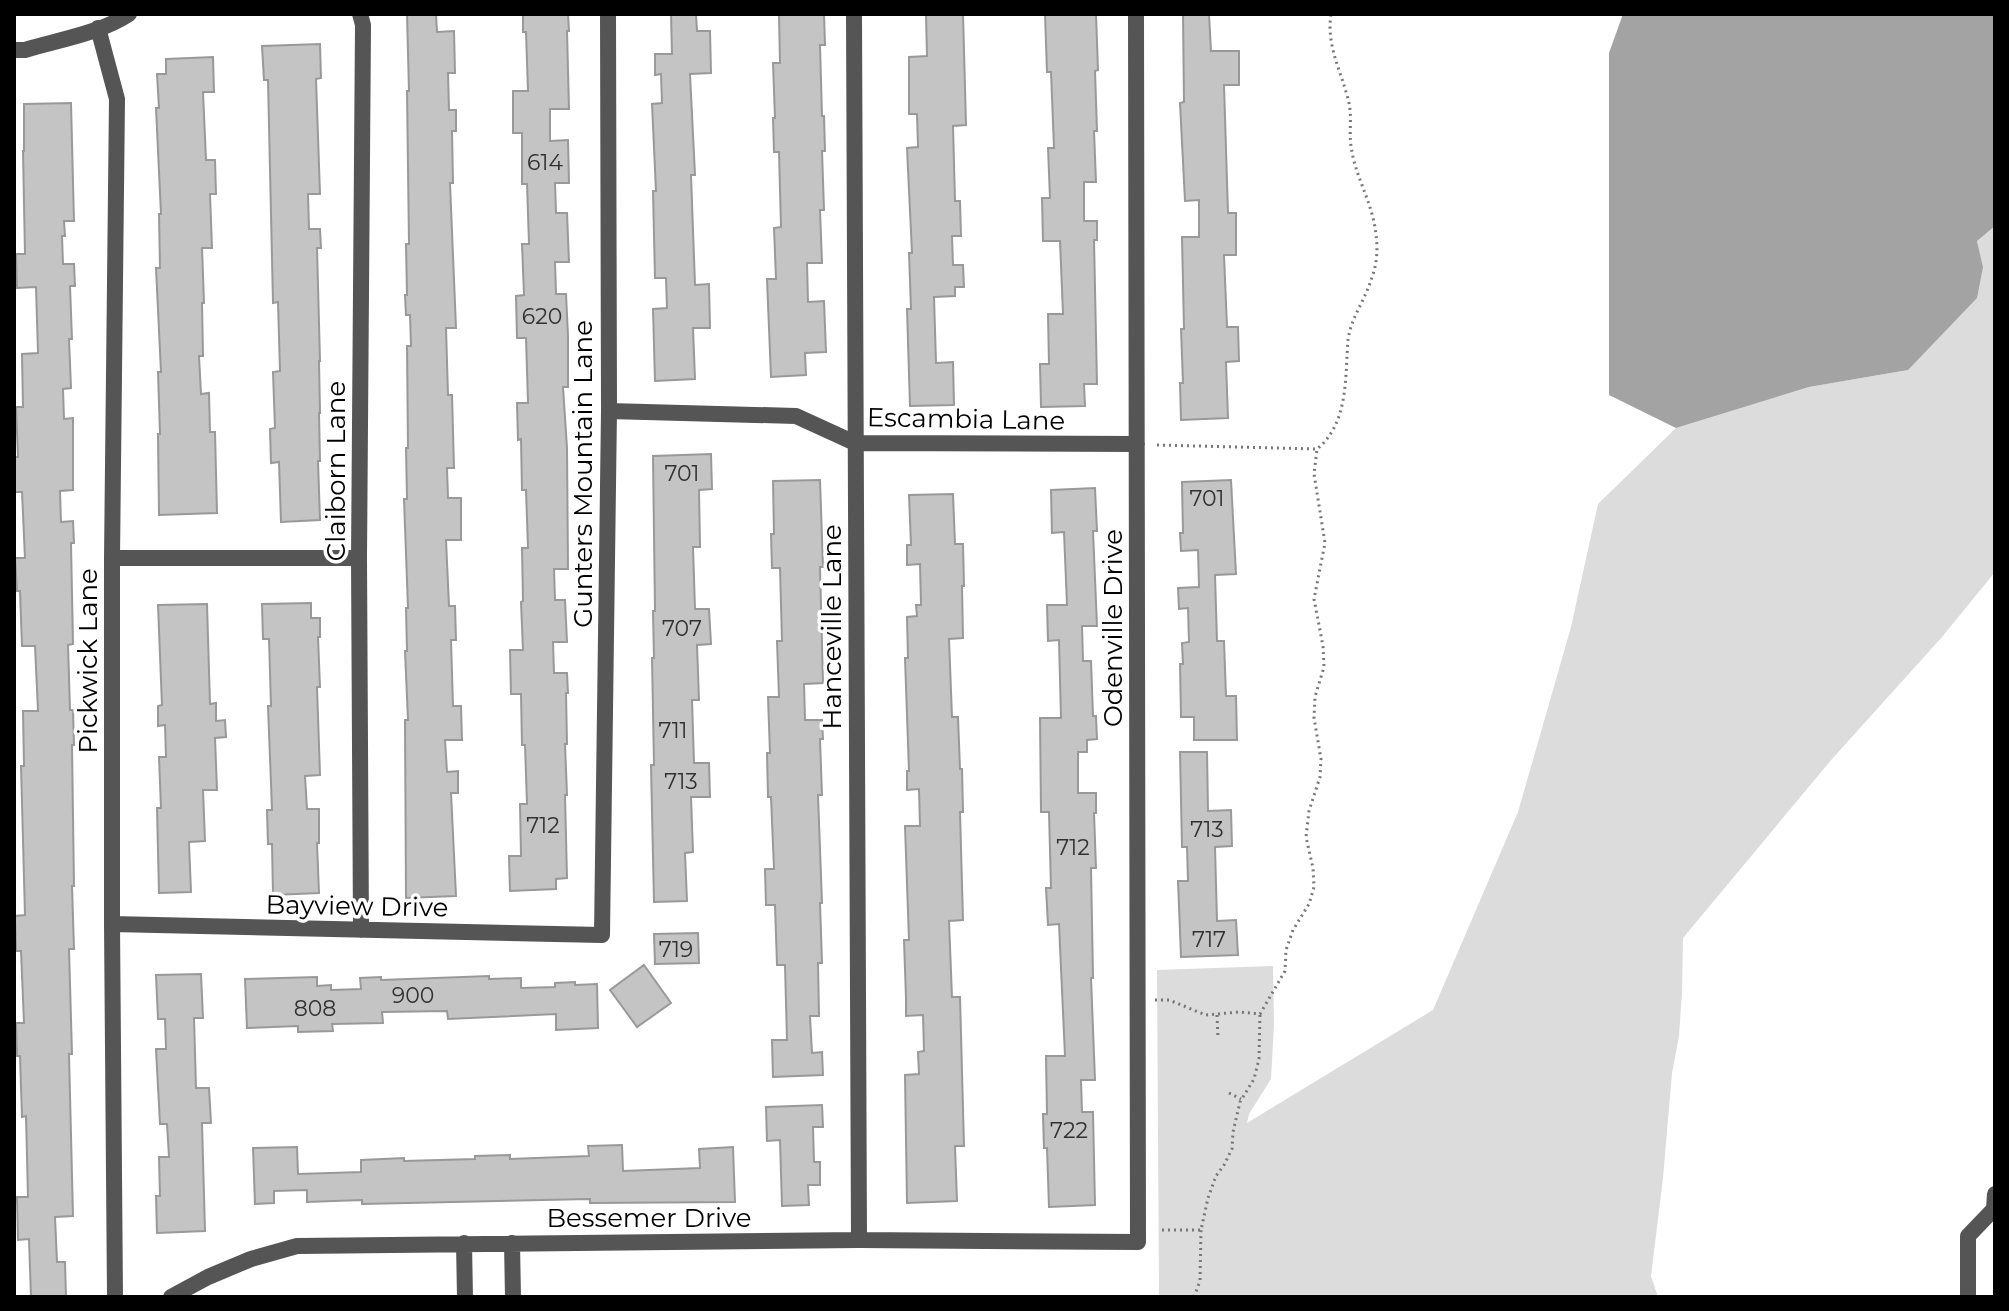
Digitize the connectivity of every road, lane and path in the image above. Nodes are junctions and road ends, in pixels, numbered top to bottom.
1 (129, 14) edge
2 (360, 14) edge
3 (608, 14) edge
4 (854, 14) edge
5 (1136, 14) edge
6 (1331, 14) edge
7 (98, 28) junction
8 (14, 50) edge
9 (609, 411) junction
10 (855, 443) junction
11 (1137, 444) junction
12 (1157, 445) dead end
13 (1317, 449) junction
14 (112, 558) junction
15 (359, 558) junction
16 (112, 924) junction
17 (361, 930) junction
18 (602, 935) joint
19 (1155, 1000) dead end
20 (1260, 1014) junction
21 (1217, 1015) junction
22 (1218, 1038) dead end
23 (1229, 1093) dead end
24 (1241, 1099) junction
25 (1995, 1194) edge
26 (1995, 1209) edge
27 (1162, 1230) dead end
28 (1201, 1230) junction
29 (859, 1240) junction
30 (1138, 1242) joint
31 (464, 1243) junction
32 (512, 1243) junction
33 (115, 1297) edge
34 (171, 1297) edge
35 (465, 1297) edge
36 (513, 1297) edge
37 (1194, 1297) edge
38 (1968, 1297) edge

1 - 7 street
2 - 15 street, Claiborn Lane
3 - 9 street, Gunters Mountain Lane
4 - 10 street, Hanceville Lane
5 - 11 street, Odenville Drive
6 - 13 path
7 - 8 street
7 - 14 street, Pickwick Lane
9 - 10 street, Escambia Lane
9 - 18 street, Gunters Mountain Lane
10 - 11 street, Escambia Lane
10 - 29 street, Hanceville Lane
11 - 30 street, Odenville Drive
12 - 13 path
13 - 20 path
14 - 15 street
14 - 16 street, Pickwick Lane
15 - 17 street, Claiborn Lane
16 - 17 street, Bayview Drive
16 - 33 street, Pickwick Lane
17 - 18 street, Bayview Drive
19 - 21 path
20 - 21 path
20 - 24 path
21 - 22 path
23 - 24 path
24 - 28 path
25 - 26 street
26 - 38 street
27 - 28 path
28 - 37 path
29 - 30 street, Bessemer Drive
29 - 32 street, Bessemer Drive
31 - 32 street, Bessemer Drive
31 - 34 street, Bessemer Drive
31 - 35 street
32 - 36 street

